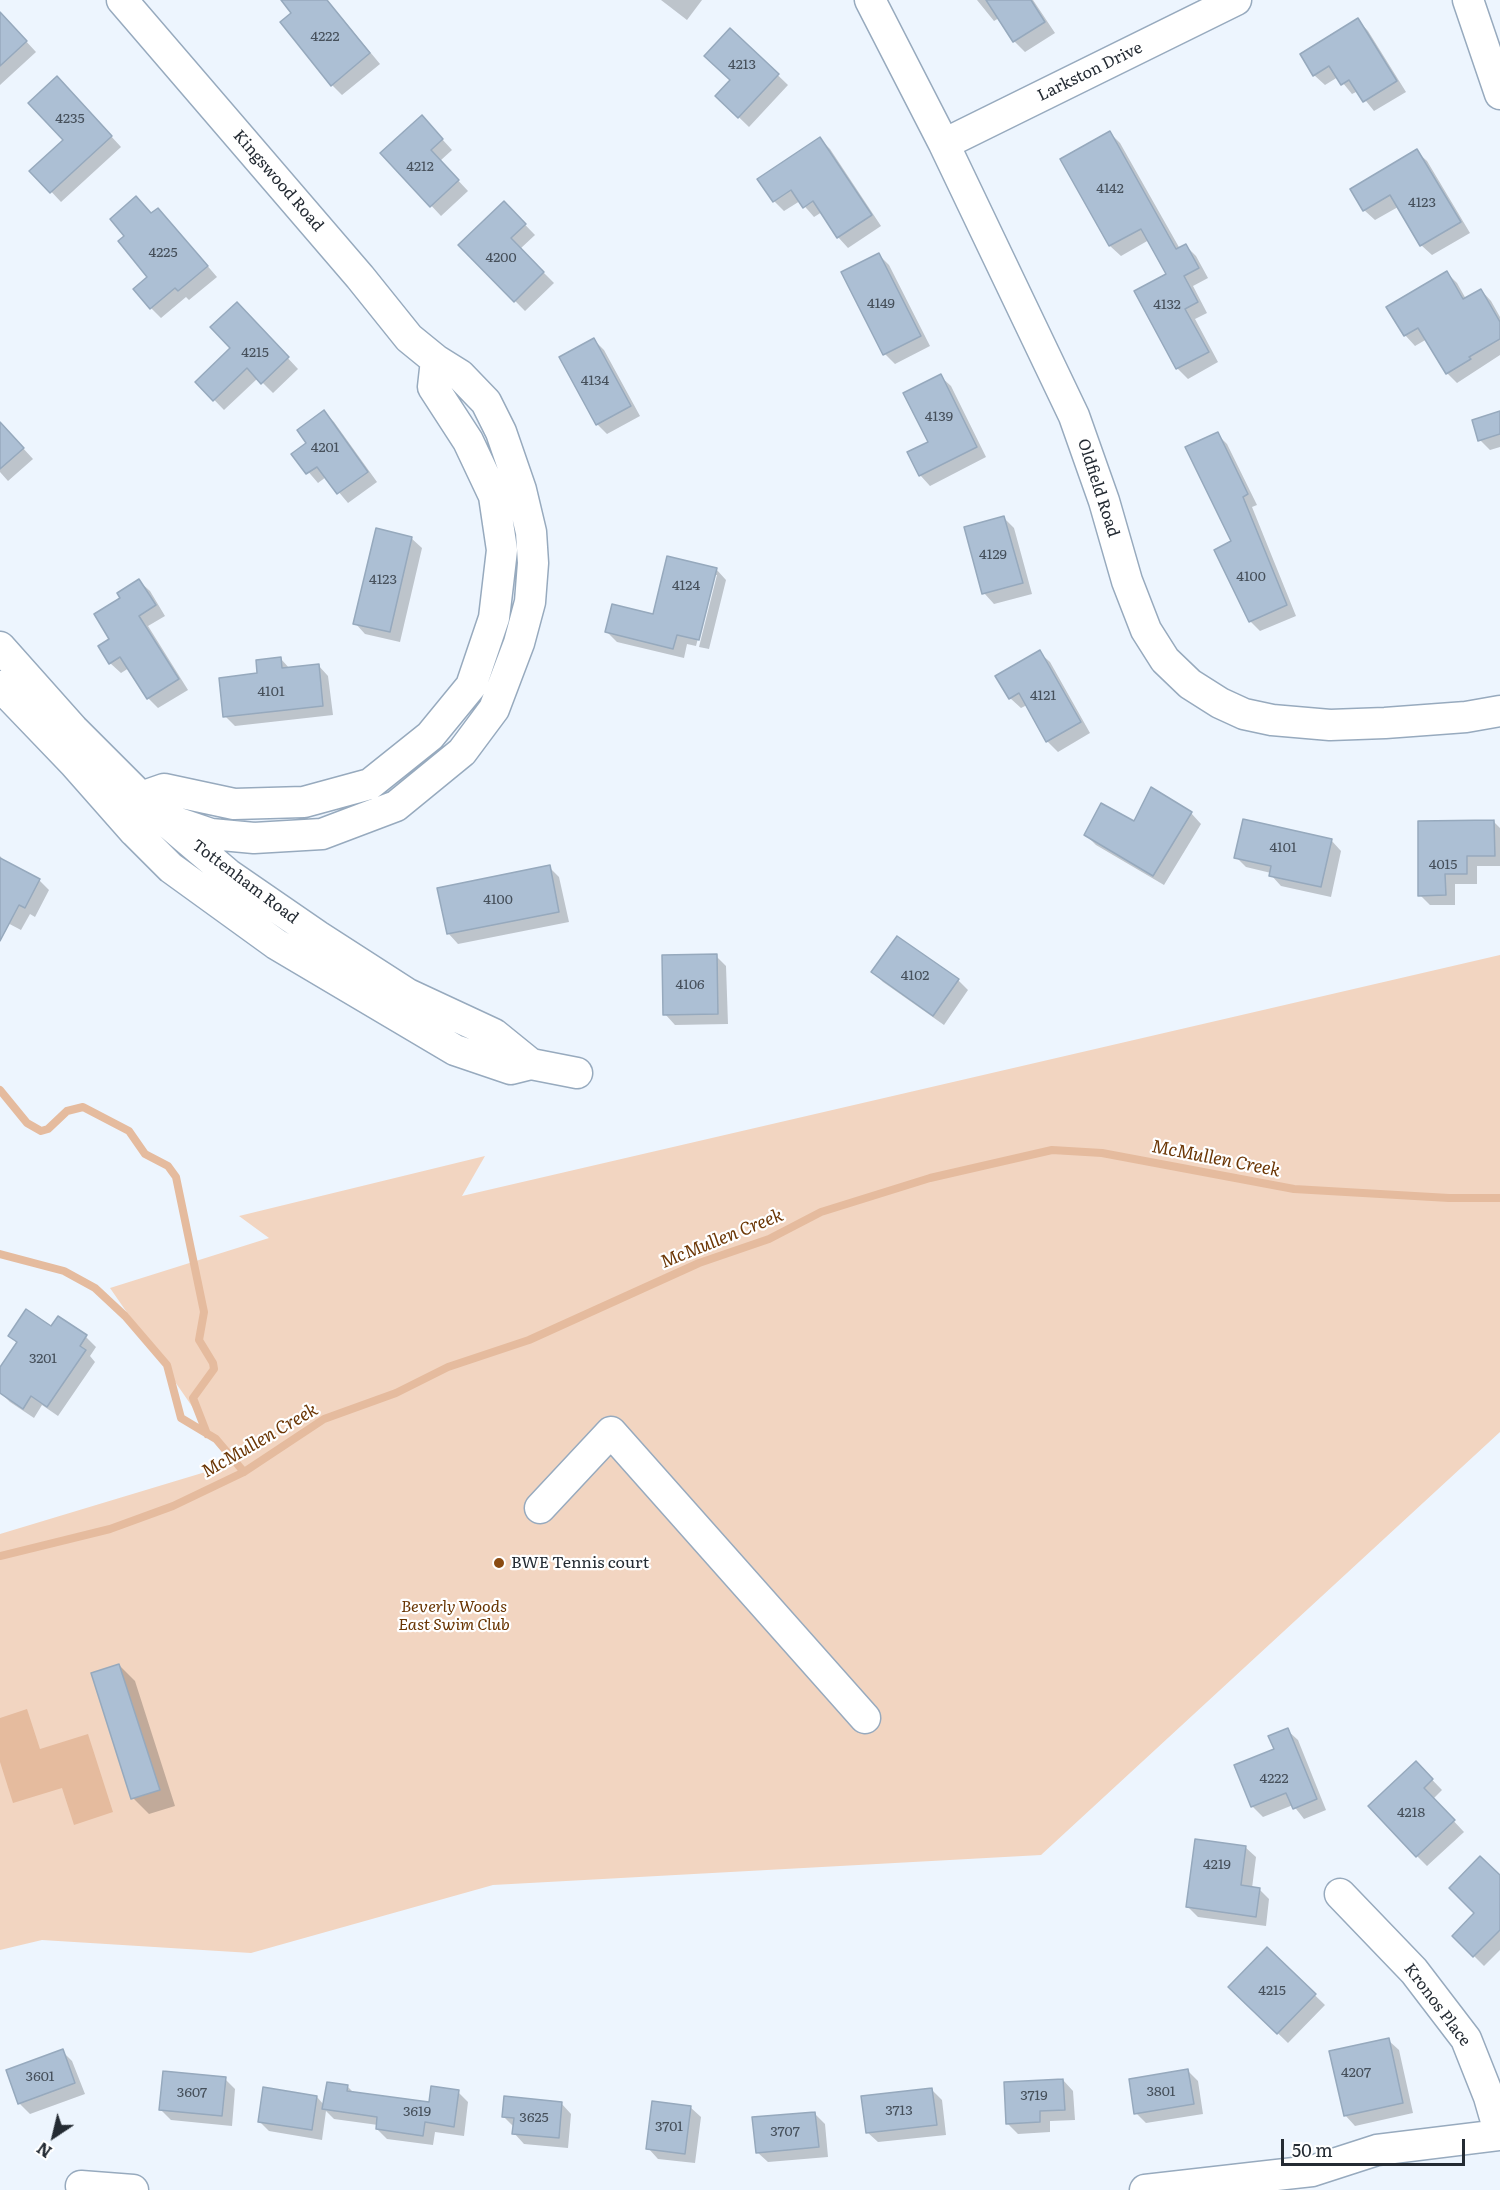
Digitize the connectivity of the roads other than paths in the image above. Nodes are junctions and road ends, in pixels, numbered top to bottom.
1 (122, 0) edge
2 (870, 0) edge
3 (1236, 0) edge
4 (1468, 0) edge
5 (1500, 94) edge
6 (944, 144) junction
7 (0, 647) edge
8 (0, 686) edge
9 (1500, 711) edge
10 (139, 815) junction
11 (577, 1073) dead end
12 (540, 1508) dead end
13 (865, 1718) dead end
14 (1340, 1894) dead end
15 (1500, 2135) edge
16 (81, 2186) dead end
17 (133, 2190) edge
18 (1145, 2190) edge

1 - 10 street, Kingswood Road
2 - 6 street, Oldfield Road
3 - 6 street, Larkston Drive
4 - 5 street
6 - 9 street, Oldfield Road
7 - 10 street, Tottenham Road
8 - 10 street, Tottenham Road
10 - 11 street, Tottenham Road
12 - 13 street
14 - 15 street, Kronos Place
15 - 18 street
16 - 17 street

